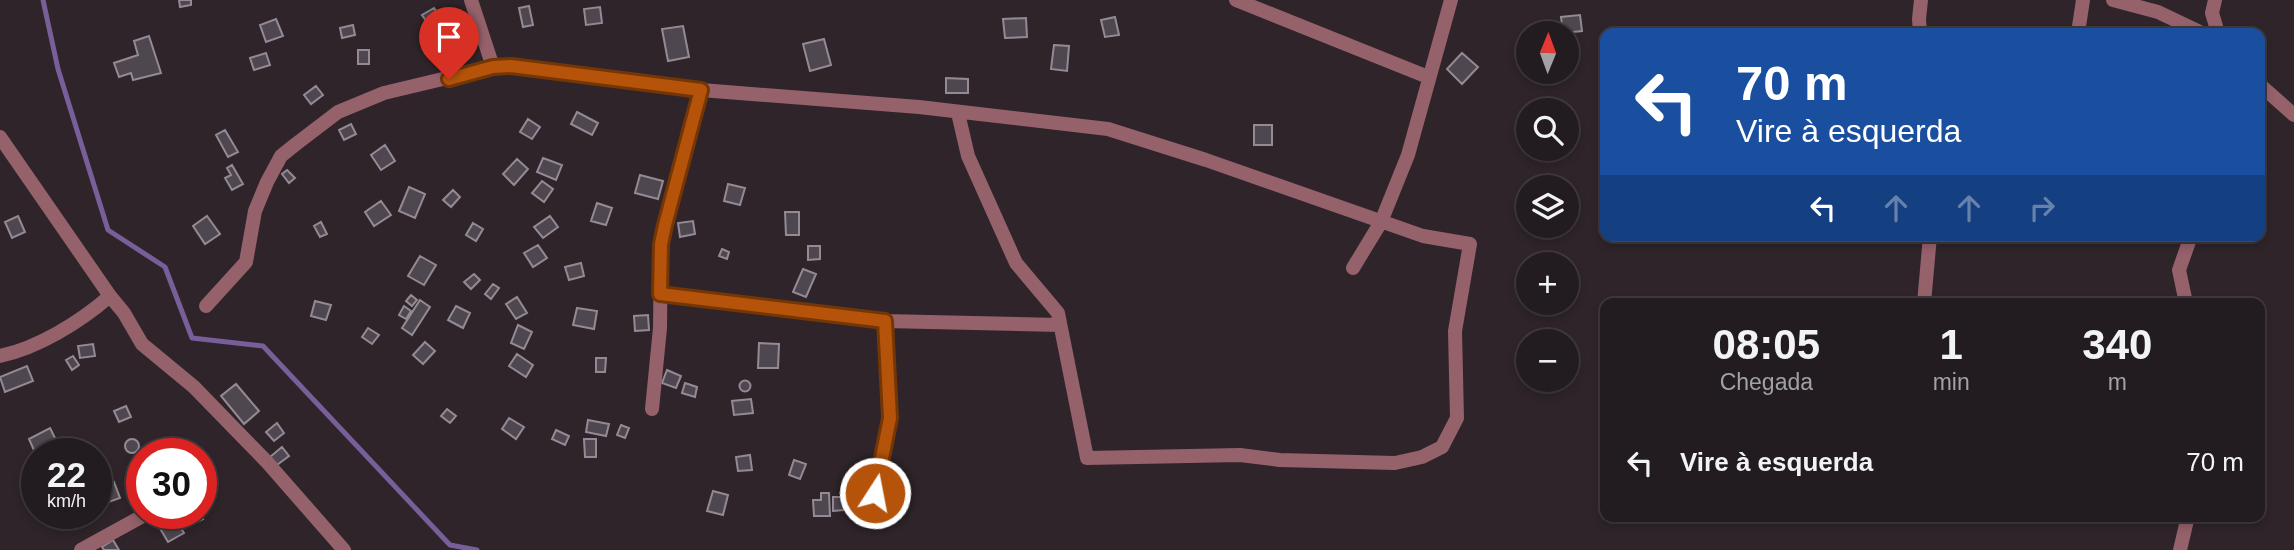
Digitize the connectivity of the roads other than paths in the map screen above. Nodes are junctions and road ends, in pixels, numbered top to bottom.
1 (471, 0) edge
2 (1236, 0) edge
3 (1451, 0) edge
4 (1922, 0) edge
5 (2083, 0) edge
6 (2113, 0) edge
7 (2215, 0) edge
8 (1920, 28) edge
9 (2079, 28) edge
10 (2192, 28) edge
11 (2216, 28) edge
12 (493, 67) junction
13 (1428, 77) junction
14 (2265, 89) edge
15 (701, 90) junction
16 (958, 113) junction
17 (2294, 115) edge
18 (0, 137) edge
19 (1381, 222) junction
20 (1929, 242) edge
21 (2189, 242) edge
22 (1353, 268) dead end
23 (660, 294) junction
24 (110, 296) junction
25 (1924, 298) edge
26 (2185, 298) edge
27 (206, 306) dead end
28 (885, 321) junction
29 (1060, 325) junction
30 (0, 356) edge
31 (652, 409) dead end
32 (875, 493) dead end
33 (2187, 522) edge
34 (126, 525) edge
35 (81, 550) edge
36 (344, 550) edge
37 (2180, 550) edge

1 - 12 street
2 - 13 street
3 - 13 street
4 - 8 street
5 - 9 street
6 - 10 street
7 - 11 street
12 - 15 street
12 - 27 street
13 - 19 street
14 - 17 street
15 - 16 street
15 - 23 street
16 - 19 street
16 - 29 street
18 - 24 street
19 - 22 street
19 - 29 street
20 - 25 street
21 - 26 street
23 - 28 street
23 - 31 street
24 - 30 street
24 - 36 street
28 - 29 street
28 - 32 street
33 - 37 street
34 - 35 street

